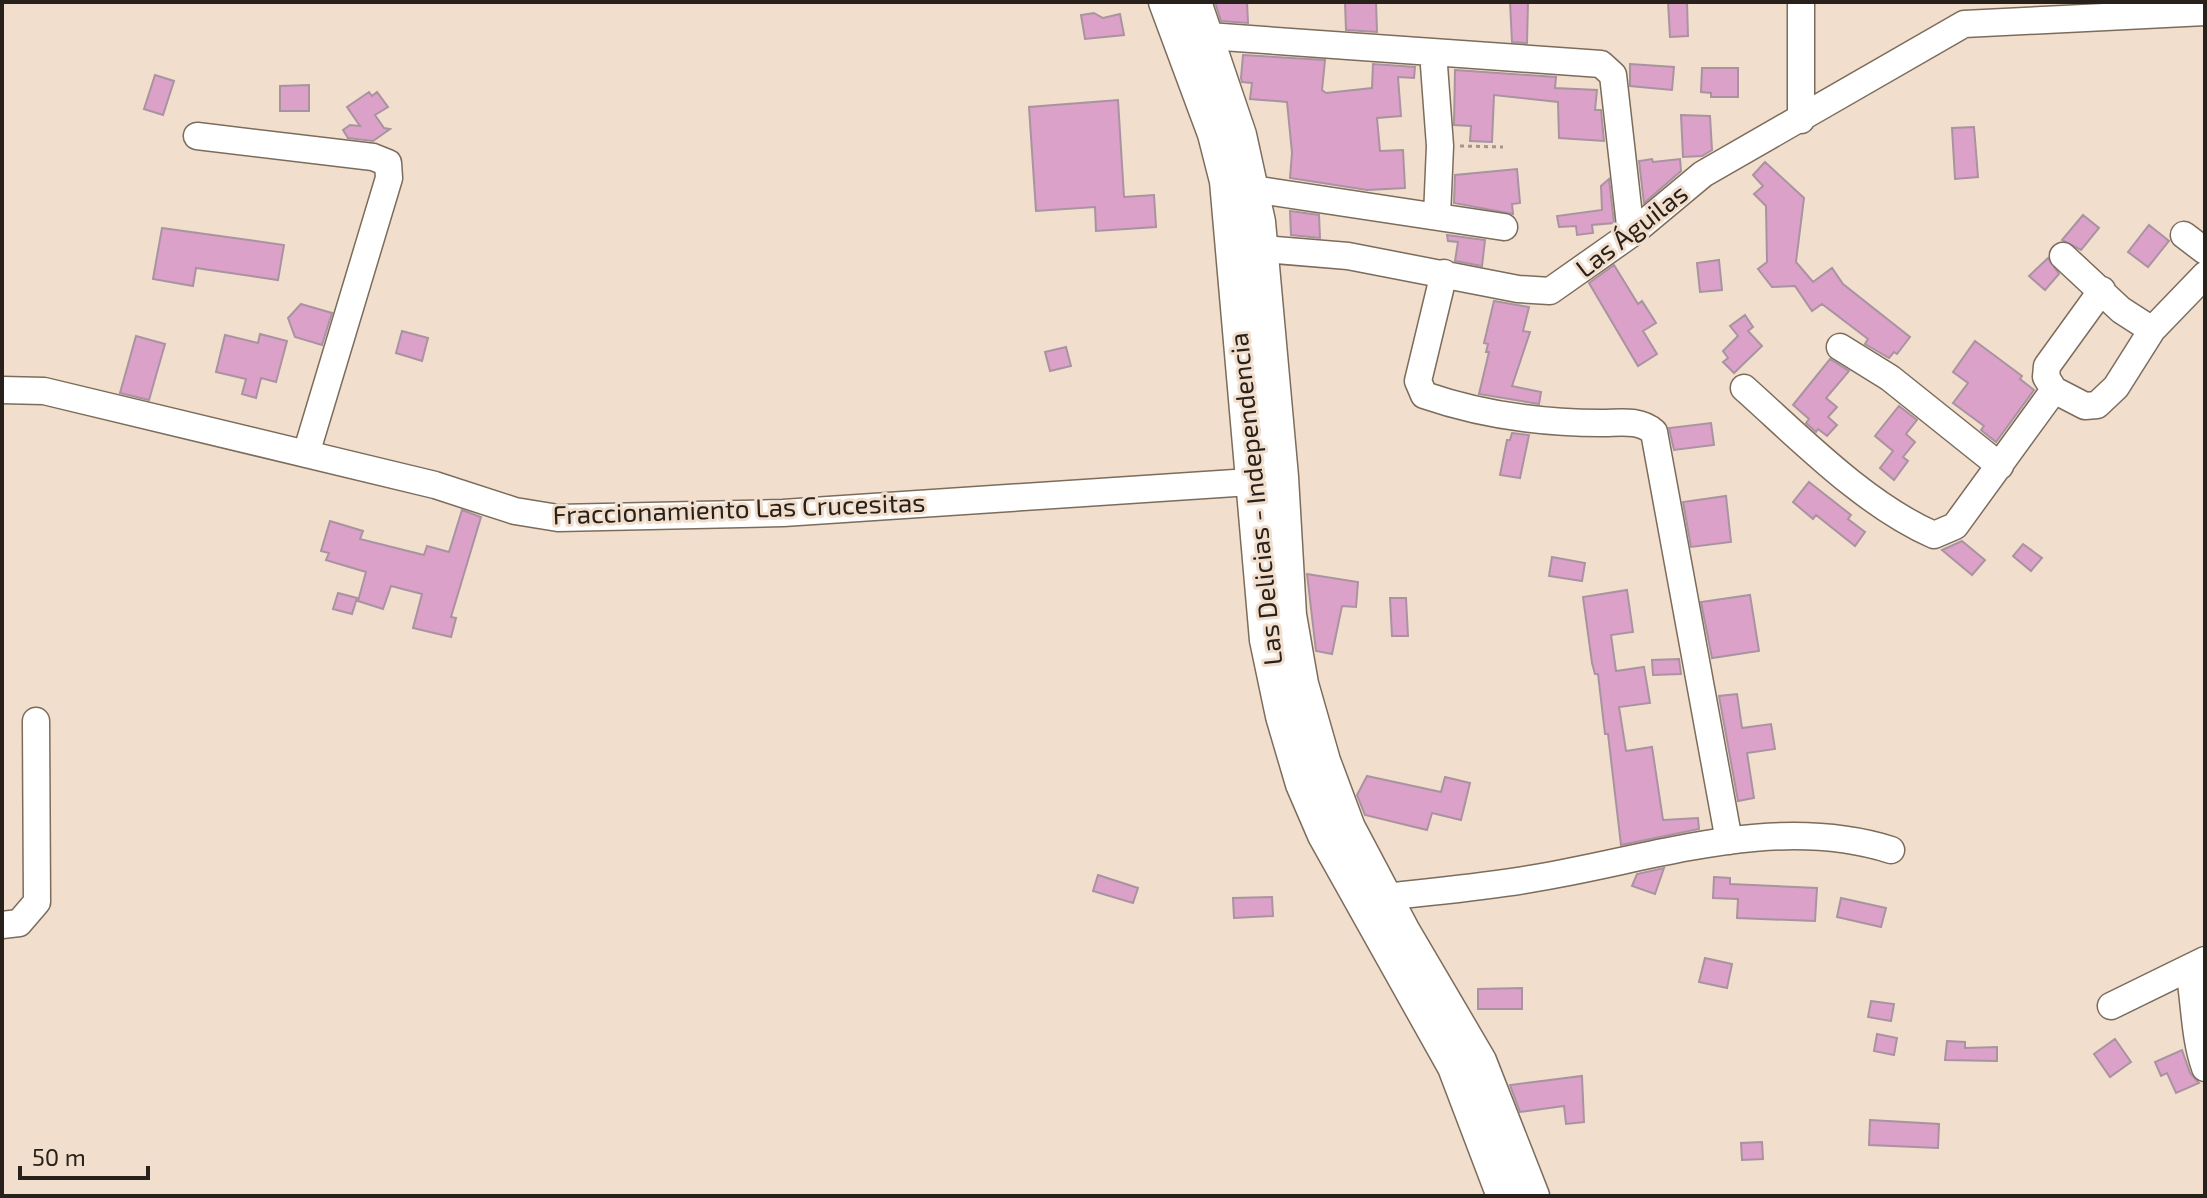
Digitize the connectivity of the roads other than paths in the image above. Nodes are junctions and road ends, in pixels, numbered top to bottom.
1 (1165, 2) edge
2 (1195, 2) edge
3 (1801, 2) edge
4 (2205, 12) edge
5 (1208, 36) junction
6 (1433, 52) junction
7 (1801, 120) junction
8 (197, 136) dead end
9 (1253, 189) junction
10 (1437, 216) junction
11 (1504, 227) dead end
12 (1631, 234) junction
13 (2184, 235) dead end
14 (1263, 249) junction
15 (2205, 251) edge
16 (2063, 256) dead end
17 (1444, 273) junction
18 (2205, 275) edge
19 (2102, 290) junction
20 (2152, 330) junction
21 (1840, 347) dead end
22 (2050, 383) junction
23 (1744, 388) dead end
24 (2, 390) edge
25 (1260, 410) junction
26 (306, 454) junction
27 (2000, 466) junction
28 (1250, 482) junction
29 (36, 721) dead end
30 (1729, 841) junction
31 (1891, 850) dead end
32 (1385, 897) junction
33 (2, 925) edge
34 (2197, 965) edge
35 (2111, 1006) dead end
36 (2205, 1068) edge
37 (1503, 1196) edge
38 (1533, 1196) edge

1 - 25 main road, Las Delicias - Independencia
2 - 5 main road, Las Delicias - Independencia
3 - 7 street
4 - 7 street, Las Águilas
5 - 6 street
5 - 9 main road, Las Delicias - Independencia
6 - 10 street
6 - 12 street
7 - 12 street, Las Águilas
8 - 26 street
9 - 10 street
9 - 14 main road, Las Delicias - Independencia
10 - 11 street
12 - 17 street, Las Águilas
13 - 15 street
14 - 17 street, Las Águilas
14 - 25 main road, Las Delicias - Independencia
16 - 19 street
17 - 30 street
18 - 20 street
19 - 20 street
19 - 22 street
20 - 22 street
21 - 27 street
22 - 27 street
23 - 27 street
24 - 26 street, Fraccionamiento Las Crucesitas
25 - 28 main road, Las Delicias - Independencia
25 - 32 main road, Las Delicias - Independencia
26 - 28 street, Fraccionamiento Las Crucesitas
28 - 37 main road, Las Delicias - Independencia
29 - 33 street
30 - 31 street
30 - 32 street
32 - 38 main road, Las Delicias - Independencia
34 - 35 street
34 - 36 street

